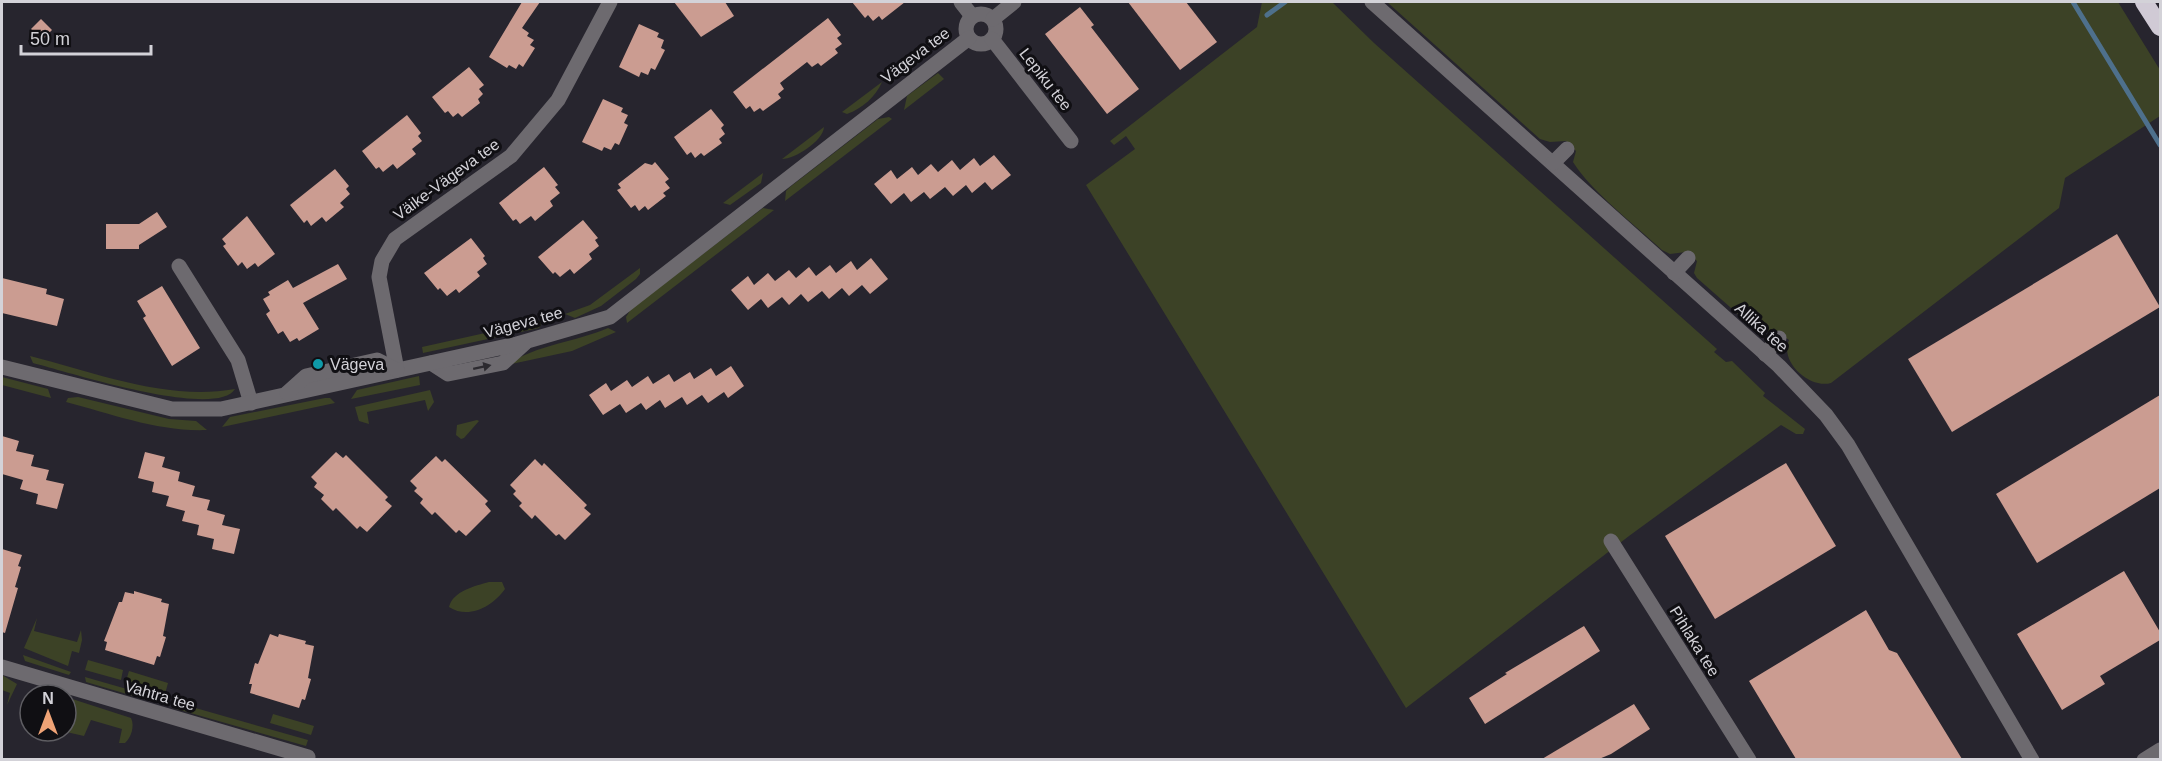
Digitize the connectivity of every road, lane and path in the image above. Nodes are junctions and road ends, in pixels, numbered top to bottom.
1 (610, 2) edge
2 (961, 2) edge
3 (1014, 2) edge
4 (1372, 2) edge
5 (2144, 2) edge
6 (972, 16) junction
7 (993, 19) junction
8 (2160, 27) edge
9 (969, 38) junction
10 (992, 39) junction
11 (1071, 141) dead end
12 (1567, 149) dead end
13 (1553, 163) junction
14 (1688, 258) dead end
15 (179, 266) dead end
16 (1674, 273) junction
17 (1779, 338) dead end
18 (1765, 354) junction
19 (2, 367) edge
20 (397, 370) junction
21 (251, 403) junction
22 (1611, 541) dead end
23 (2, 667) edge
24 (2160, 750) edge
25 (308, 757) dead end
26 (1749, 759) edge
27 (2032, 759) edge
28 (2144, 759) edge

1 - 20 street, Väike-Vägeva tee
2 - 6 street
3 - 7 street
4 - 13 street, Allika tee
5 - 8 highway
6 - 7 street
6 - 9 street
7 - 10 street
9 - 10 street
9 - 20 street, Vägeva tee
10 - 11 street, Lepiku tee
12 - 13 street
13 - 16 street, Allika tee
14 - 16 street
15 - 21 street
16 - 18 street, Allika tee
17 - 18 street
18 - 27 street, Allika tee
19 - 21 street, Vägeva tee
20 - 21 street, Vägeva tee
22 - 26 street, Pihlaka tee
23 - 25 street, Vahtra tee
24 - 28 street

